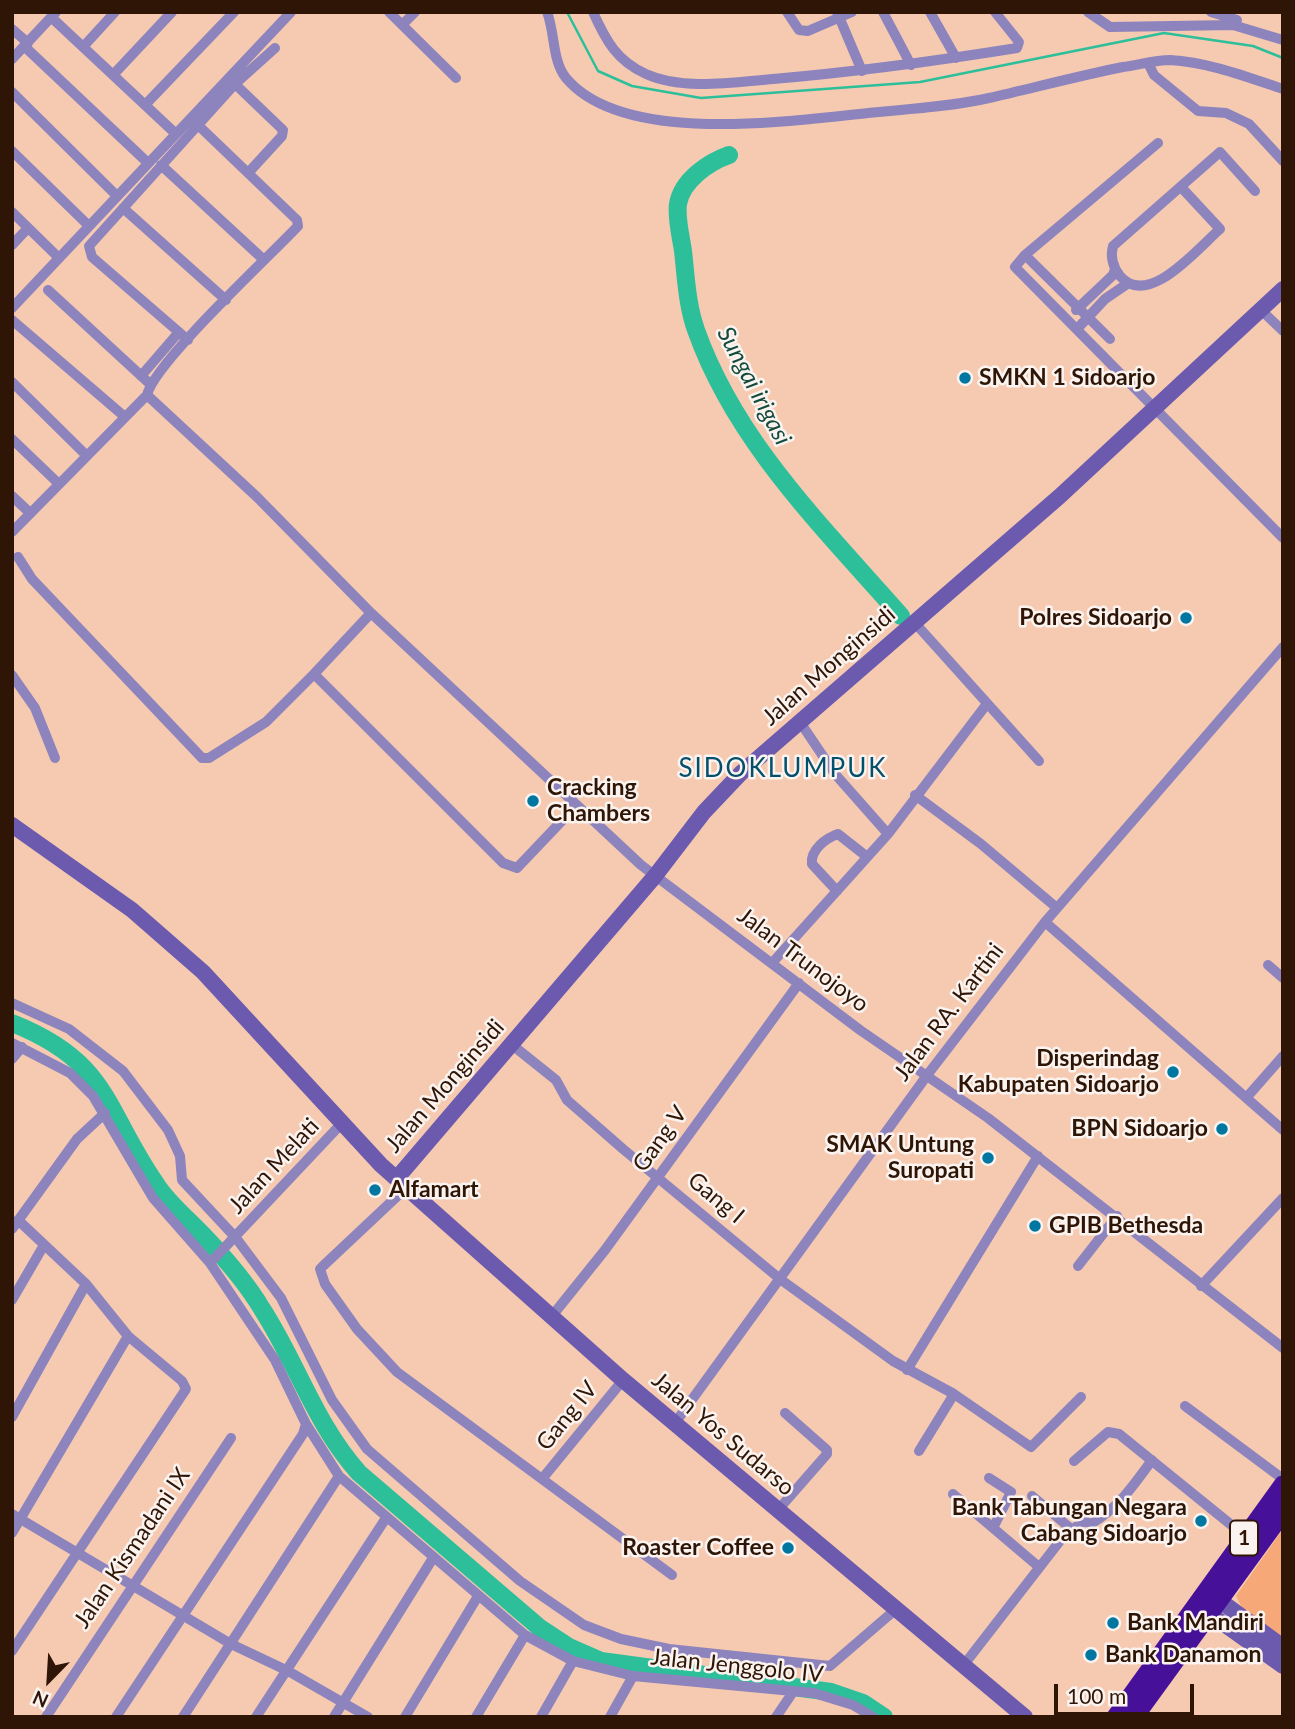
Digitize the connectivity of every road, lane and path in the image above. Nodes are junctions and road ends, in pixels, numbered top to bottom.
1 (116, 12) edge
2 (173, 12) edge
3 (234, 12) edge
4 (290, 12) edge
5 (389, 12) edge
6 (415, 12) edge
7 (547, 12) edge
8 (593, 12) edge
9 (787, 12) edge
10 (852, 12) edge
11 (883, 12) edge
12 (930, 12) edge
13 (995, 12) edge
14 (1088, 12) edge
15 (1211, 12) edge
16 (54, 14) edge
17 (839, 15) edge
18 (1238, 19) edge
19 (402, 25) junction
20 (12, 29) edge
21 (1283, 40) edge
22 (26, 44) junction
23 (83, 47) junction
24 (275, 48) dead end
25 (956, 58) junction
26 (12, 59) edge
27 (1149, 63) junction
28 (911, 65) junction
29 (862, 71) junction
30 (113, 75) junction
31 (456, 78) dead end
32 (235, 85) junction
33 (1283, 89) edge
34 (12, 92) edge
35 (145, 105) junction
36 (199, 126) junction
37 (176, 134) junction
38 (1158, 143) dead end
39 (12, 151) edge
40 (1283, 162) edge
41 (148, 163) junction
42 (161, 165) junction
43 (249, 172) junction
44 (1181, 187) junction
45 (1255, 191) dead end
46 (117, 196) junction
47 (123, 208) junction
48 (12, 212) edge
49 (89, 226) junction
50 (28, 228) junction
51 (12, 245) edge
52 (1025, 255) junction
53 (59, 258) junction
54 (264, 260) junction
55 (1115, 269) junction
56 (1127, 284) junction
57 (1283, 289) edge
58 (48, 290) dead end
59 (226, 300) junction
60 (1079, 307) junction
61 (12, 308) edge
62 (1261, 310) junction
63 (1088, 317) junction
64 (1068, 318) junction
65 (13, 322) edge
66 (1077, 329) junction
67 (1283, 331) edge
68 (184, 336) junction
69 (1110, 339) dead end
70 (12, 382) edge
71 (146, 385) junction
72 (1154, 406) junction
73 (125, 417) junction
74 (12, 439) edge
75 (87, 456) junction
76 (59, 484) junction
77 (12, 496) edge
78 (30, 513) junction
79 (12, 532) edge
80 (1283, 538) edge
81 (18, 557) dead end
82 (371, 613) junction
83 (915, 623) junction
84 (1283, 647) edge
85 (314, 674) junction
86 (12, 675) edge
87 (986, 705) junction
88 (800, 722) junction
89 (55, 758) dead end
90 (1039, 761) dead end
91 (915, 795) junction
92 (576, 806) junction
93 (12, 825) edge
94 (888, 834) junction
95 (866, 856) junction
96 (655, 876) junction
97 (837, 891) junction
98 (1057, 908) junction
99 (1045, 922) junction
100 (773, 962) junction
101 (1268, 965) dead end
102 (1283, 978) edge
103 (799, 983) junction
104 (12, 1003) edge
105 (511, 1044) junction
106 (17, 1045) edge
107 (1283, 1056) edge
108 (12, 1059) edge
109 (928, 1074) junction
110 (1247, 1097) junction
111 (105, 1113) junction
112 (342, 1123) junction
113 (1283, 1130) edge
114 (1038, 1156) junction
115 (659, 1177) junction
116 (402, 1183) junction
117 (1283, 1198) edge
118 (1117, 1216) junction
119 (15, 1224) edge
120 (233, 1240) junction
121 (44, 1245) junction
122 (214, 1260) junction
123 (1078, 1266) dead end
124 (780, 1279) junction
125 (86, 1284) junction
126 (1201, 1286) junction
127 (12, 1300) edge
128 (552, 1316) junction
129 (128, 1336) junction
130 (1283, 1348) edge
131 (907, 1370) junction
132 (623, 1380) junction
133 (954, 1394) junction
134 (1081, 1397) dead end
135 (1185, 1406) dead end
136 (785, 1413) dead end
137 (12, 1417) edge
138 (675, 1423) junction
139 (306, 1424) junction
140 (231, 1438) dead end
141 (919, 1451) dead end
142 (1152, 1460) junction
143 (1074, 1461) dead end
144 (339, 1476) junction
145 (989, 1478) dead end
146 (542, 1479) junction
147 (1283, 1479) edge
148 (1283, 1485) edge
149 (953, 1494) dead end
150 (1032, 1496) dead end
151 (778, 1510) junction
152 (1283, 1513) edge
153 (16, 1517) edge
154 (386, 1518) junction
155 (993, 1528) junction
156 (1070, 1528) junction
157 (12, 1533) edge
158 (1245, 1536) junction
159 (77, 1553) junction
160 (433, 1558) junction
161 (1039, 1567) junction
162 (672, 1574) dead end
163 (133, 1586) junction
164 (478, 1596) junction
165 (1211, 1602) junction
166 (895, 1610) junction
167 (185, 1616) junction
168 (525, 1634) junction
169 (231, 1644) junction
170 (1283, 1647) edge
171 (12, 1651) edge
172 (573, 1661) junction
173 (1283, 1665) edge
174 (963, 1666) junction
175 (288, 1671) junction
176 (633, 1676) junction
177 (793, 1692) junction
178 (344, 1703) junction
179 (46, 1717) edge
180 (117, 1717) edge
181 (183, 1717) edge
182 (256, 1717) edge
183 (334, 1717) edge
184 (368, 1717) edge
185 (405, 1717) edge
186 (477, 1717) edge
187 (541, 1717) edge
188 (610, 1717) edge
189 (776, 1717) edge
190 (873, 1717) edge
191 (1025, 1717) edge
192 (1116, 1717) edge
193 (1135, 1717) edge

1 - 23 street
2 - 30 street
3 - 35 street
4 - 37 street
5 - 19 street
6 - 19 street
7 - 27 street
8 - 29 street
9 - 17 street
10 - 17 street
11 - 28 street
12 - 25 street
13 - 25 street
14 - 18 street
15 - 18 street
16 - 22 street
16 - 23 street
17 - 29 street
18 - 21 street
19 - 31 street
20 - 22 street
22 - 26 street
22 - 41 street
23 - 30 street
24 - 32 street
25 - 28 street
27 - 33 street
27 - 40 street
28 - 29 street
30 - 35 street
32 - 36 street
32 - 43 street
34 - 46 street
35 - 37 street
36 - 42 street
36 - 43 street
37 - 41 street
38 - 52 street
39 - 49 street
41 - 46 street
42 - 47 street
42 - 54 street
43 - 54 street
44 - 45 street
44 - 55 street
44 - 56 street
46 - 49 street
47 - 59 street
47 - 68 street
48 - 50 street
49 - 53 street
50 - 51 street
50 - 53 street
52 - 60 street
52 - 64 street
53 - 61 street
54 - 59 street
55 - 56 street
55 - 60 street
56 - 63 street
57 - 62 main road, Jalan Monginsidi
58 - 71 street, Jalan Trunojoyo
59 - 68 street
60 - 63 street
60 - 64 street
62 - 67 street
62 - 72 main road, Jalan Monginsidi
63 - 66 street
63 - 69 street
64 - 66 street
65 - 73 street
66 - 72 street
68 - 71 street
70 - 75 street
71 - 73 street
71 - 82 street, Jalan Trunojoyo
72 - 80 street
72 - 83 main road, Jalan Monginsidi
73 - 75 street
74 - 76 street
75 - 76 street
76 - 78 street
77 - 78 street
78 - 79 street
81 - 85 street
82 - 85 street
82 - 92 street, Jalan Trunojoyo
83 - 87 street
83 - 88 main road, Jalan Monginsidi
84 - 98 street, Jalan RA. Kartini
85 - 92 street
86 - 89 street
87 - 90 street
87 - 91 street
88 - 94 street
88 - 96 main road, Jalan Monginsidi
91 - 94 street
91 - 98 street
92 - 96 street, Jalan Trunojoyo
93 - 112 main road, Jalan Yos Sudarso
94 - 95 street
95 - 97 street
95 - 97 street
96 - 100 street, Jalan Trunojoyo
96 - 105 main road, Jalan Monginsidi
97 - 100 street
98 - 99 street, Jalan RA. Kartini
99 - 109 street, Jalan RA. Kartini
99 - 110 street
100 - 103 street, Jalan Trunojoyo
101 - 102 street
103 - 109 street, Jalan Trunojoyo
103 - 115 street, Gang V
104 - 120 street
105 - 115 street, Gang I
105 - 116 main road, Jalan Monginsidi
106 - 108 street
106 - 111 street, Jalan Jenggolo IV
107 - 110 street
109 - 114 street, Jalan Trunojoyo
109 - 124 street, Jalan RA. Kartini
110 - 113 street
111 - 119 street
111 - 122 street, Jalan Jenggolo IV
112 - 116 main road, Jalan Yos Sudarso
112 - 120 street, Jalan Melati
114 - 118 street, Jalan Trunojoyo
114 - 131 street
115 - 124 street, Gang I
115 - 128 street, Gang V
116 - 128 main road, Jalan Yos Sudarso
116 - 146 street
117 - 126 street
118 - 123 street
118 - 126 street, Jalan Trunojoyo
119 - 121 street
120 - 122 street, Jalan Melati
120 - 166 street
121 - 125 street
121 - 127 street
122 - 139 street, Jalan Jenggolo IV
124 - 131 street, Gang I
124 - 138 street, Jalan RA. Kartini
125 - 129 street
125 - 137 street
126 - 130 street, Jalan Trunojoyo
128 - 132 main road, Jalan Yos Sudarso
129 - 153 street
129 - 159 street
131 - 133 street, Gang I
132 - 138 main road, Jalan Yos Sudarso
132 - 146 street, Gang IV
133 - 134 street, Gang I
133 - 141 street
135 - 147 street
136 - 151 street
138 - 151 main road, Jalan Yos Sudarso
139 - 144 street, Jalan Jenggolo IV
139 - 167 street
140 - 163 street, Jalan Kismadani IX
142 - 143 street
142 - 156 street
142 - 158 street
144 - 154 street, Jalan Jenggolo IV
144 - 169 street
145 - 155 street
146 - 162 street
148 - 158 highway, 1
149 - 155 street
150 - 156 street
151 - 166 main road, Jalan Yos Sudarso
152 - 165 highway, 1
153 - 157 street
153 - 159 street
154 - 160 street, Jalan Jenggolo IV
154 - 175 street
155 - 161 street
156 - 161 street
158 - 165 highway, 1
159 - 163 street
159 - 171 street
160 - 164 street, Jalan Jenggolo IV
160 - 178 street
161 - 174 street
163 - 167 street
163 - 179 street, Jalan Kismadani IX
164 - 168 street, Jalan Jenggolo IV
164 - 185 street
165 - 170 main road
165 - 173 main road
165 - 192 highway, 1
165 - 193 highway, 1
166 - 174 main road, Jalan Yos Sudarso
167 - 169 street
167 - 180 street
168 - 172 street, Jalan Jenggolo IV
168 - 186 street
169 - 175 street
169 - 181 street
172 - 176 street, Jalan Jenggolo IV
172 - 187 street
174 - 191 main road, Jalan Yos Sudarso
175 - 178 street
175 - 182 street
176 - 177 street, Jalan Jenggolo IV
176 - 188 street
177 - 189 street
177 - 190 street, Jalan Jenggolo IV
178 - 183 street
178 - 184 street

